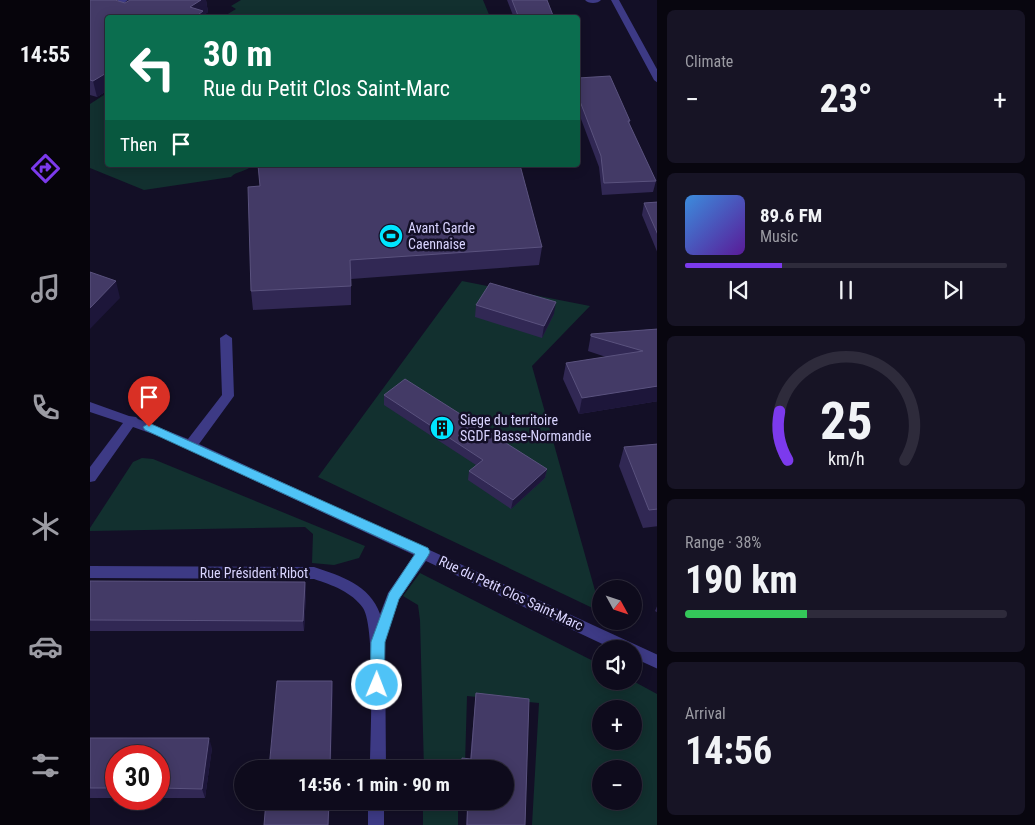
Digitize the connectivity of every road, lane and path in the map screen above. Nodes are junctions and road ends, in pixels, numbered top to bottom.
1 (589, 0) edge
2 (597, 0) edge
3 (615, 0) edge
4 (655, 71) edge
5 (226, 338) dead end
6 (90, 407) edge
7 (132, 420) junction
8 (191, 446) junction
9 (90, 477) edge
10 (424, 552) junction
11 (90, 572) edge
12 (610, 640) edge
13 (378, 642) junction
14 (642, 655) edge
15 (657, 662) edge
16 (378, 760) edge
17 (376, 810) edge
18 (376, 825) edge

1 - 2 street
3 - 4 street
5 - 8 street
6 - 7 street, Rue du Petit Clos Saint-Marc
7 - 8 street, Rue du Petit Clos Saint-Marc
7 - 9 street
8 - 10 street, Rue du Petit Clos Saint-Marc
10 - 12 street, Rue du Petit Clos Saint-Marc
10 - 13 street, Rue Président Ribot
11 - 13 street, Rue Président Ribot
13 - 16 street, Rue Président Ribot
14 - 15 street
17 - 18 street

